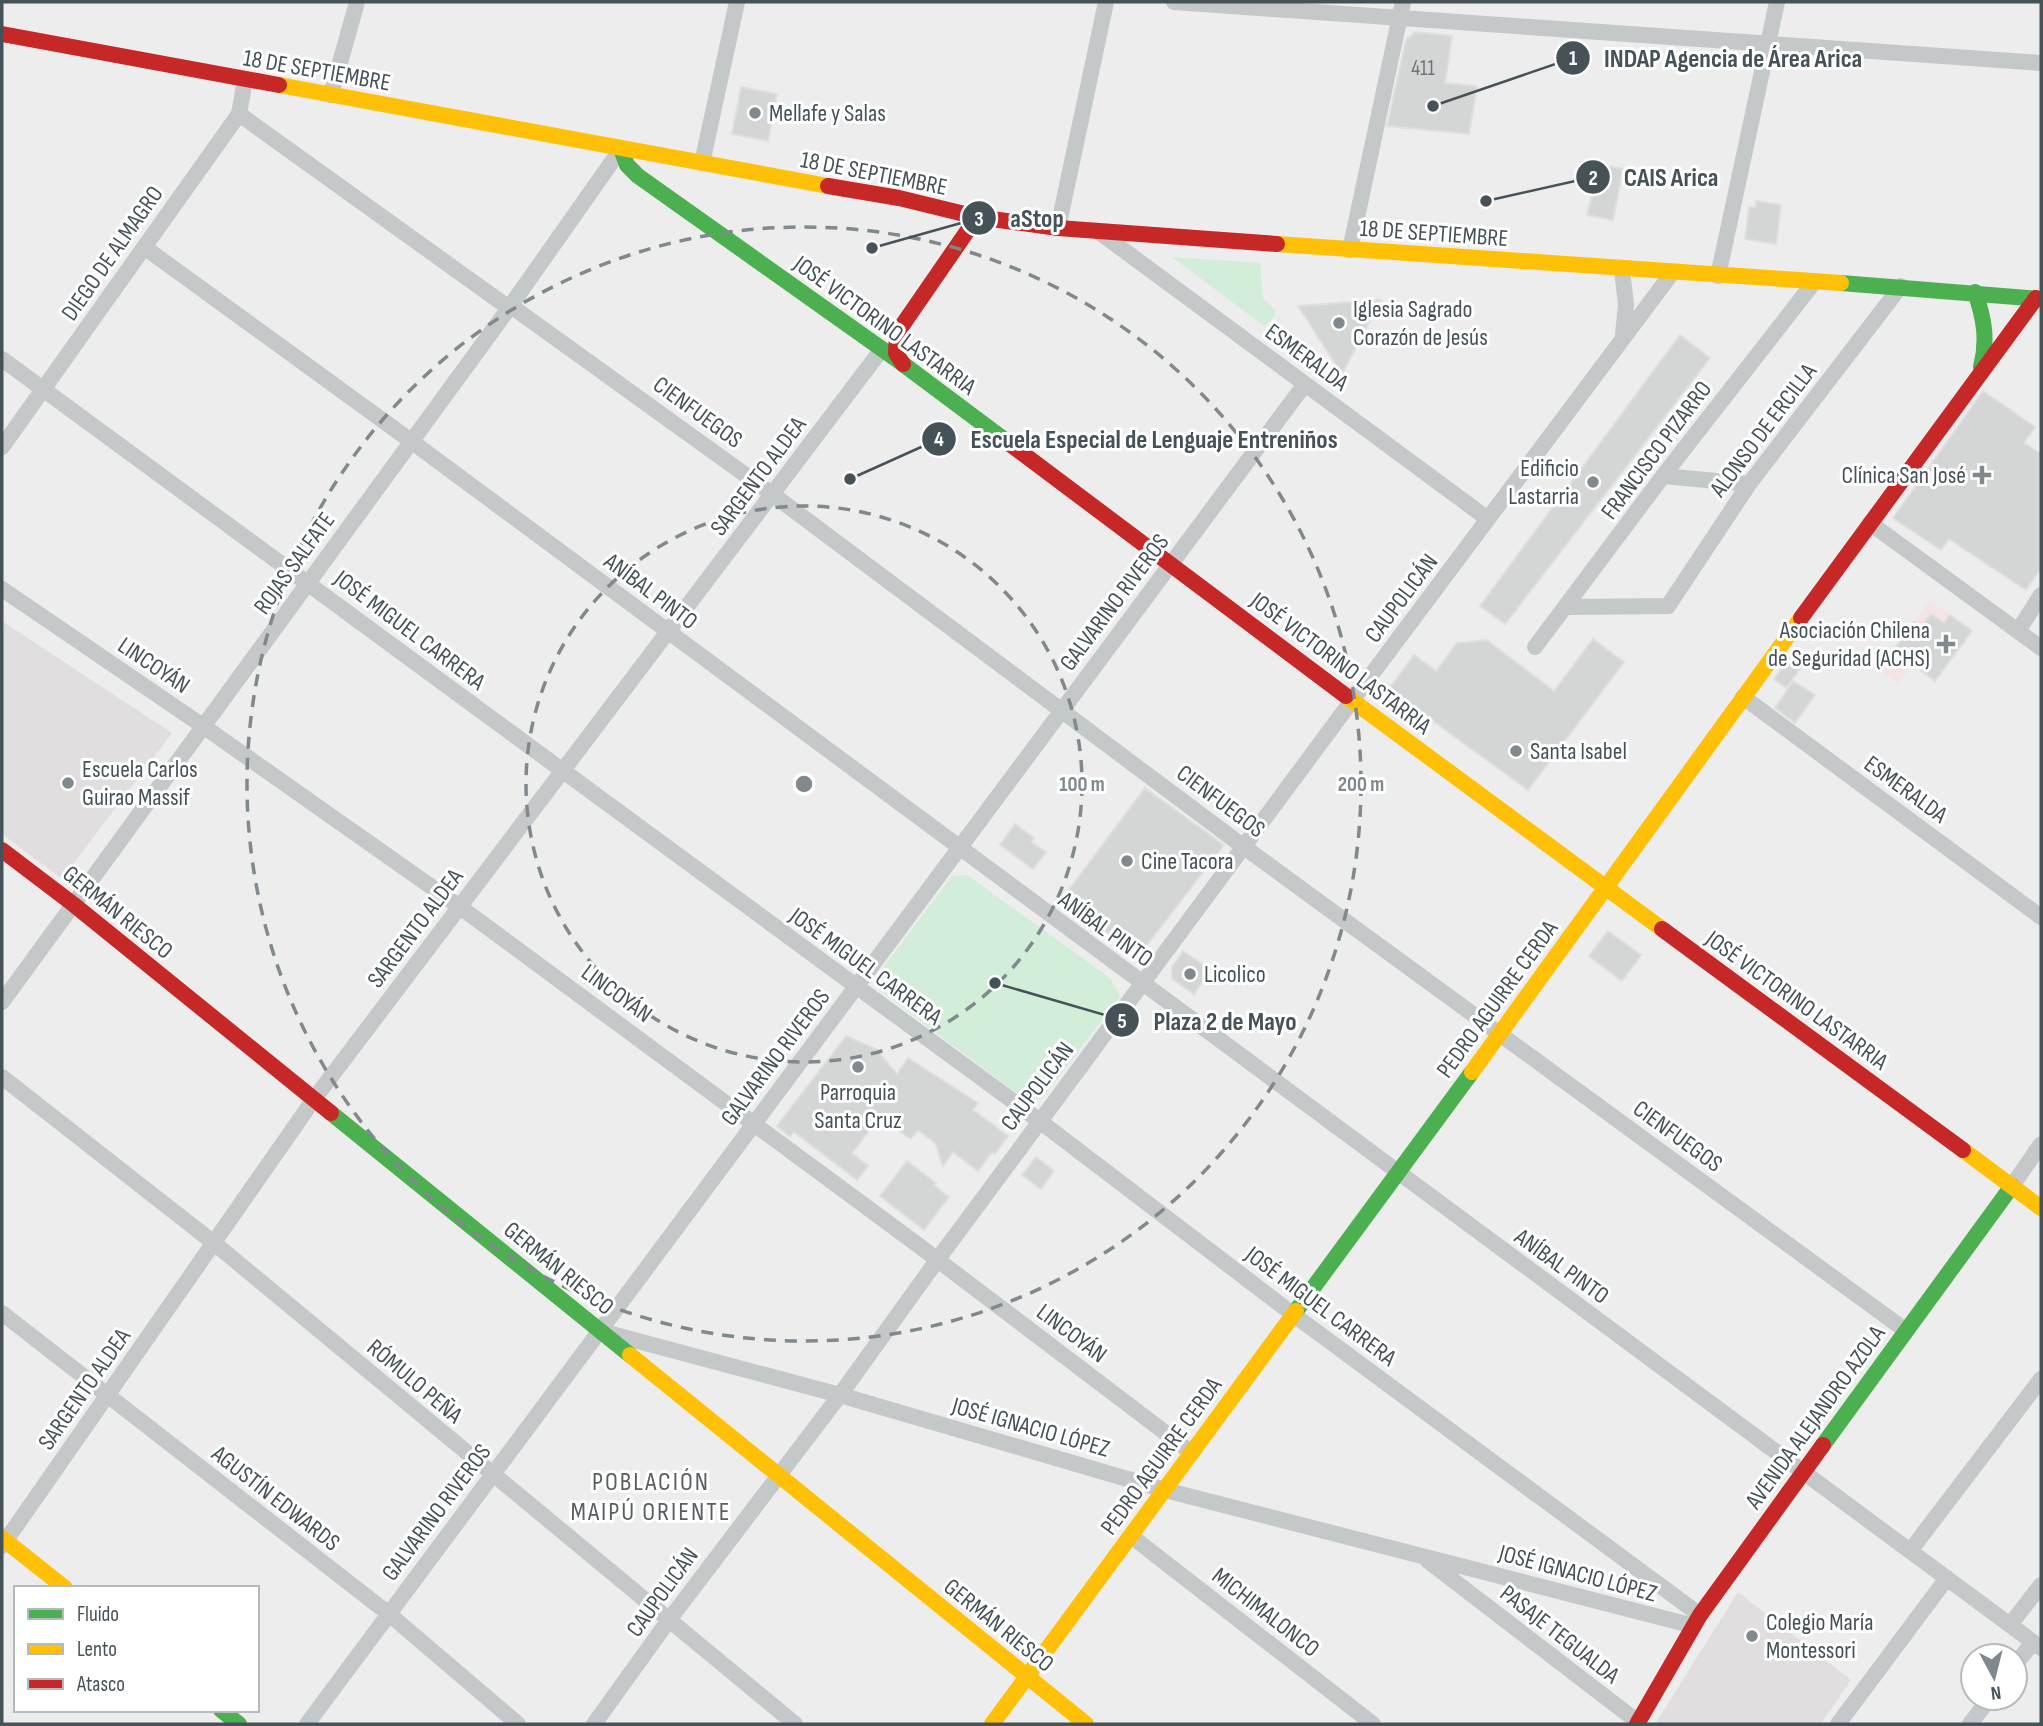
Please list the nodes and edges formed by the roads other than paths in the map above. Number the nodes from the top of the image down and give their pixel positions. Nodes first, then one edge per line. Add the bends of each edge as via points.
1 (357, 2) edge
2 (737, 2) edge
3 (1107, 2) edge
4 (1174, 2) edge
5 (1777, 2) edge
6 (1401, 10) edge
7 (2, 34) edge
8 (1768, 43) junction
9 (2041, 63) edge
10 (245, 80) junction
11 (331, 95) junction
12 (239, 114) junction
13 (621, 149) junction
14 (702, 163) junction
15 (977, 217) junction
16 (1058, 228) junction
17 (1099, 232) junction
18 (144, 247) junction
19 (1350, 250) junction
20 (1622, 270) junction
21 (1672, 273) junction
22 (1718, 276) junction
23 (1815, 281) junction
24 (1901, 286) junction
25 (1975, 292) junction
26 (2039, 299) edge
27 (510, 307) junction
28 (1620, 343) junction
29 (882, 349) junction
30 (2, 359) edge
31 (903, 365) junction
32 (1979, 373) junction
33 (1305, 384) junction
34 (43, 389) junction
35 (411, 441) junction
36 (2, 447) edge
37 (1663, 476) junction
38 (1749, 484) junction
39 (772, 494) junction
40 (1488, 519) junction
41 (1870, 523) junction
42 (1170, 565) junction
43 (308, 583) junction
44 (2, 589) edge
45 (2041, 594) edge
46 (1566, 607) junction
47 (2018, 631) junction
48 (668, 632) junction
49 (1535, 647) dead end
50 (2041, 648) edge
51 (1743, 697) junction
52 (1352, 700) junction
53 (1062, 710) junction
54 (203, 726) junction
55 (562, 772) junction
56 (1244, 846) junction
57 (959, 849) junction
58 (2, 850) edge
59 (1606, 887) junction
60 (73, 904) junction
61 (460, 907) junction
62 (2041, 917) edge
63 (1142, 984) junction
64 (856, 987) junction
65 (2, 1002) edge
66 (1500, 1034) junction
67 (2, 1077) edge
68 (314, 1099) junction
69 (1040, 1121) junction
70 (755, 1123) junction
71 (2041, 1144) edge
72 (1398, 1173) junction
73 (2012, 1186) junction
74 (2041, 1208) edge
75 (214, 1243) junction
76 (937, 1259) junction
77 (2, 1313) edge
78 (1294, 1315) junction
79 (1905, 1330) junction
80 (600, 1331) junction
81 (2041, 1379) edge
82 (107, 1395) junction
83 (840, 1395) junction
84 (1192, 1453) junction
85 (1804, 1473) junction
86 (493, 1475) junction
87 (777, 1476) junction
88 (1165, 1490) junction
89 (1131, 1536) junction
90 (3, 1542) edge
91 (1910, 1552) junction
92 (1420, 1555) junction
93 (1947, 1578) junction
94 (2041, 1585) edge
95 (62, 1586) edge
96 (389, 1614) junction
97 (669, 1620) junction
98 (1697, 1621) junction
99 (2010, 1625) junction
100 (2037, 1645) edge
101 (1027, 1677) junction
102 (224, 1712) edge
103 (1637, 1723) edge
104 (239, 1724) edge
105 (307, 1724) edge
106 (518, 1724) edge
107 (594, 1724) edge
108 (796, 1724) edge
109 (992, 1724) edge
110 (1086, 1724) edge
111 (1373, 1724) edge
112 (1838, 1724) edge

1 - 11 street
2 - 14 street
3 - 16 street
4 - 6 street
5 - 8 street
6 - 8 street
6 - 19 street
7 - 10 main road, 18 DE SEPTIEMBRE
8 - 9 street
8 - 22 street
10 - 11 main road, 18 DE SEPTIEMBRE
10 - 12 street, DIEGO DE ALMAGRO
11 - 13 main road, 18 DE SEPTIEMBRE
12 - 18 street, DIEGO DE ALMAGRO
12 - 27 street, CIENFUEGOS
13 - 14 main road, 18 DE SEPTIEMBRE
13 - 27 street, ROJAS SALFATE
13 - 29 main road, JOSÉ VICTORINO LASTARRIA via 638,176
14 - 15 main road, 18 DE SEPTIEMBRE via 899,198
15 - 16 main road, 18 DE SEPTIEMBRE
15 - 31 main road via 900,327 895,346
16 - 17 main road, 18 DE SEPTIEMBRE
17 - 19 main road, 18 DE SEPTIEMBRE
17 - 33 street, ESMERALDA
18 - 34 street, DIEGO DE ALMAGRO
18 - 35 street, ANÍBAL PINTO
19 - 20 main road, 18 DE SEPTIEMBRE
20 - 21 main road, 18 DE SEPTIEMBRE
20 - 28 street, CAUPOLICÁN via 1626,315
21 - 22 main road, 18 DE SEPTIEMBRE
21 - 28 street, CAUPOLICÁN
22 - 23 main road, 18 DE SEPTIEMBRE
23 - 24 main road, 18 DE SEPTIEMBRE
23 - 37 street, FRANCISCO PIZARRO
24 - 25 main road, 18 DE SEPTIEMBRE
24 - 38 street, ALONSO DE ERCILLA
25 - 26 main road, 18 DE SEPTIEMBRE
25 - 32 main road via 1986,331
26 - 32 main road, PEDRO AGUIRRE CERDA
27 - 35 street, ROJAS SALFATE
27 - 39 street, CIENFUEGOS
28 - 40 street, CAUPOLICÁN
29 - 31 main road, JOSÉ VICTORINO LASTARRIA
29 - 39 street, SARGENTO ALDEA
30 - 34 street, JOSÉ MIGUEL CARRERA
31 - 42 main road, JOSÉ VICTORINO LASTARRIA
32 - 41 main road, PEDRO AGUIRRE CERDA
33 - 40 street, ESMERALDA
33 - 42 street, GALVARINO RIVEROS
34 - 36 street, DIEGO DE ALMAGRO
34 - 43 street, JOSÉ MIGUEL CARRERA
35 - 43 street, ROJAS SALFATE
35 - 48 street, ANÍBAL PINTO
37 - 38 street
37 - 46 street, FRANCISCO PIZARRO
38 - 46 street, ALONSO DE ERCILLA via 1668,606
39 - 48 street, SARGENTO ALDEA
39 - 53 street, CIENFUEGOS
40 - 52 street, CAUPOLICÁN
41 - 47 street
41 - 51 main road, PEDRO AGUIRRE CERDA
42 - 52 main road, JOSÉ VICTORINO LASTARRIA
42 - 53 street, GALVARINO RIVEROS
43 - 54 street, ROJAS SALFATE
43 - 55 street, JOSÉ MIGUEL CARRERA
44 - 54 street, LINCOYÁN
45 - 47 street
46 - 49 street, FRANCISCO PIZARRO
47 - 50 street
48 - 55 street, SARGENTO ALDEA
48 - 57 street, ANÍBAL PINTO
51 - 59 main road, PEDRO AGUIRRE CERDA
51 - 62 street, ESMERALDA
52 - 56 street, CAUPOLICÁN
52 - 59 main road, JOSÉ VICTORINO LASTARRIA
53 - 56 street, CIENFUEGOS
53 - 57 street, GALVARINO RIVEROS
54 - 60 street, ROJAS SALFATE
54 - 61 street, LINCOYÁN
55 - 61 street, SARGENTO ALDEA
55 - 64 street, JOSÉ MIGUEL CARRERA
56 - 63 street, CAUPOLICÁN
56 - 66 street, CIENFUEGOS
57 - 63 street, ANÍBAL PINTO
57 - 64 street, GALVARINO RIVEROS
58 - 60 main road, GERMÁN RIESCO
59 - 66 main road, PEDRO AGUIRRE CERDA
59 - 73 main road, JOSÉ VICTORINO LASTARRIA
60 - 65 street, ROJAS SALFATE
60 - 68 main road, GERMÁN RIESCO
61 - 68 street, SARGENTO ALDEA
61 - 70 street, LINCOYÁN
63 - 69 street, CAUPOLICÁN
63 - 72 street, ANÍBAL PINTO
64 - 69 street, JOSÉ MIGUEL CARRERA
64 - 70 street, GALVARINO RIVEROS
66 - 72 main road, PEDRO AGUIRRE CERDA
66 - 79 street, CIENFUEGOS
67 - 75 street, RÓMULO PEÑA
68 - 75 street, SARGENTO ALDEA
68 - 80 main road, GERMÁN RIESCO
69 - 76 street, CAUPOLICÁN
69 - 78 street, JOSÉ MIGUEL CARRERA
70 - 76 street, LINCOYÁN
70 - 80 street, GALVARINO RIVEROS
71 - 73 street, AVENIDA ALEJANDRO AZOLA
72 - 78 main road, PEDRO AGUIRRE CERDA
72 - 85 street, ANÍBAL PINTO
73 - 74 main road, JOSÉ VICTORINO LASTARRIA
73 - 79 main road, AVENIDA ALEJANDRO AZOLA
75 - 82 street, SARGENTO ALDEA
75 - 86 street, RÓMULO PEÑA
76 - 83 street, CAUPOLICÁN
76 - 84 street, LINCOYÁN
77 - 82 street, AGUSTÍN EDWARDS
78 - 84 main road, PEDRO AGUIRRE CERDA
78 - 98 street, JOSÉ MIGUEL CARRERA
79 - 85 main road, AVENIDA ALEJANDRO AZOLA
80 - 83 street, JOSÉ IGNACIO LÓPEZ
80 - 86 street, GALVARINO RIVEROS
80 - 87 main road, GERMÁN RIESCO
81 - 91 street
82 - 90 street, SARGENTO ALDEA
82 - 96 street, AGUSTÍN EDWARDS
83 - 87 street, CAUPOLICÁN
83 - 88 street, JOSÉ IGNACIO LÓPEZ
84 - 88 main road, PEDRO AGUIRRE CERDA
85 - 91 street, ANÍBAL PINTO
85 - 98 main road, AVENIDA ALEJANDRO AZOLA
86 - 96 street, GALVARINO RIVEROS
86 - 97 street, RÓMULO PEÑA
87 - 97 street, CAUPOLICÁN
87 - 101 main road, GERMÁN RIESCO
88 - 89 main road, PEDRO AGUIRRE CERDA
88 - 92 street, JOSÉ IGNACIO LÓPEZ
89 - 101 main road, PEDRO AGUIRRE CERDA
89 - 111 street, MICHIMALONCO
90 - 95 main road
91 - 93 street, ANÍBAL PINTO
92 - 98 street, JOSÉ IGNACIO LÓPEZ
92 - 103 street, PASAJE TEGUALDA
93 - 99 street, ANÍBAL PINTO
93 - 112 street
94 - 99 street
96 - 105 street, GALVARINO RIVEROS
96 - 106 street, AGUSTÍN EDWARDS
97 - 107 street, CAUPOLICÁN
97 - 108 street, RÓMULO PEÑA
98 - 103 main road, AVENIDA ALEJANDRO AZOLA
99 - 100 street, ANÍBAL PINTO
101 - 109 main road, PEDRO AGUIRRE CERDA
101 - 110 main road, GERMÁN RIESCO
102 - 104 main road

